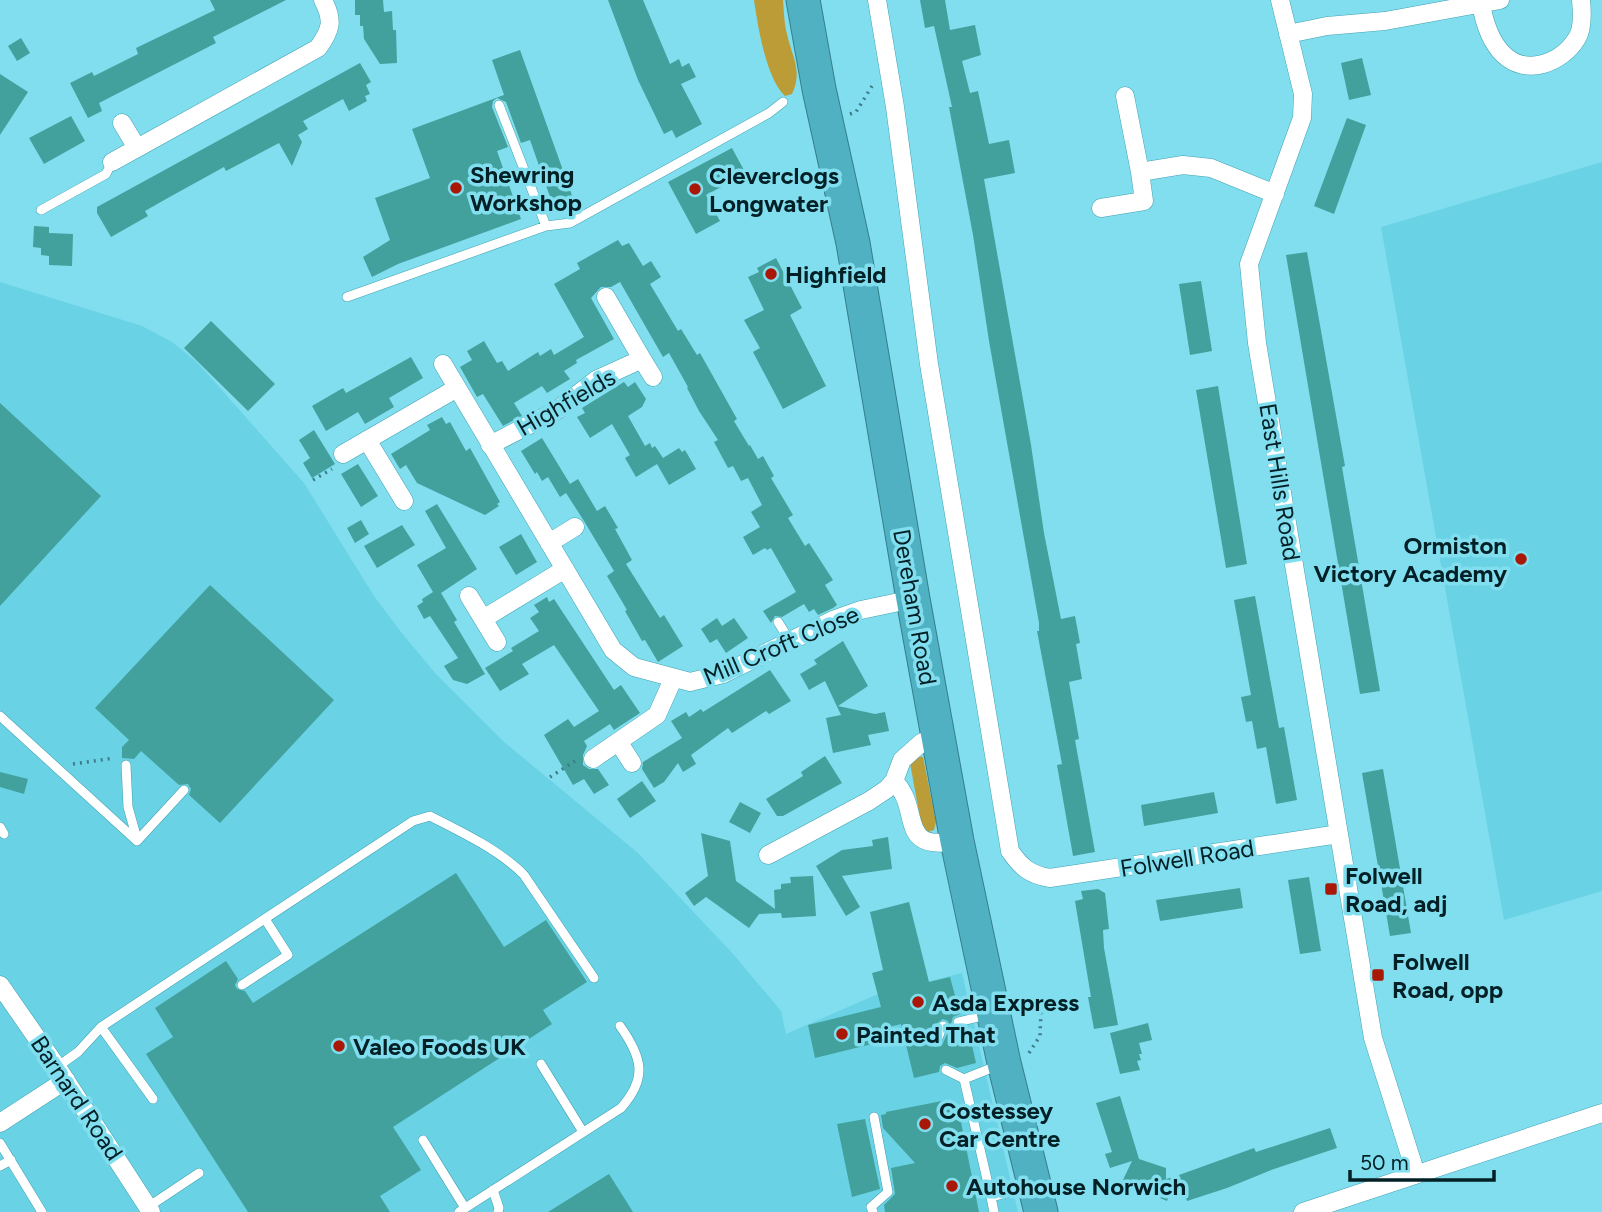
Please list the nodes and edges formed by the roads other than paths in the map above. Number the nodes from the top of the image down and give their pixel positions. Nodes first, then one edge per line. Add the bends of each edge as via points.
1 (323, 0) edge
2 (803, 0) edge
3 (877, 0) edge
4 (1280, 0) edge
5 (1500, 0) edge
6 (1581, 0) edge
7 (1481, 4) junction
8 (1288, 34) junction
9 (1125, 96) dead end
10 (783, 102) dead end
11 (499, 105) dead end
12 (122, 123) dead end
13 (136, 148) junction
14 (112, 162) joint
15 (1140, 172) junction
16 (1275, 194) junction
17 (1101, 208) dead end
18 (41, 210) dead end
19 (546, 226) junction
20 (347, 297) dead end
21 (606, 297) dead end
22 (642, 359) junction
23 (443, 363) dead end
24 (653, 377) dead end
25 (457, 388) junction
26 (368, 439) junction
27 (490, 445) junction
28 (343, 454) dead end
29 (404, 500) dead end
30 (575, 527) dead end
31 (549, 543) junction
32 (565, 569) junction
33 (469, 596) dead end
34 (913, 599) junction
35 (483, 619) junction
36 (778, 622) dead end
37 (790, 641) junction
38 (497, 642) dead end
39 (673, 679) junction
40 (2, 722) edge
41 (938, 735) junction
42 (619, 743) junction
43 (593, 759) road end
44 (632, 763) dead end
45 (126, 765) dead end
46 (894, 781) junction
47 (184, 790) dead end
48 (1339, 834) junction
49 (137, 841) junction
50 (957, 841) junction
51 (768, 855) dead end
52 (265, 919) junction
53 (594, 978) dead end
54 (0, 985) edge
55 (242, 985) dead end
56 (993, 1014) junction
57 (958, 1022) dead end
58 (620, 1026) dead end
59 (943, 1026) dead end
60 (101, 1027) junction
61 (937, 1040) dead end
62 (1016, 1059) junction
63 (541, 1064) dead end
64 (946, 1070) dead end
65 (61, 1074) junction
66 (964, 1079) junction
67 (153, 1099) dead end
68 (1602, 1113) edge
69 (874, 1116) dead end
70 (0, 1123) edge
71 (583, 1132) junction
72 (423, 1140) dead end
73 (0, 1143) edge
74 (11, 1160) junction
75 (0, 1166) edge
76 (199, 1173) dead end
77 (1416, 1174) junction
78 (493, 1190) junction
79 (991, 1197) junction
80 (1038, 1199) edge
81 (150, 1209) edge
82 (462, 1210) edge
83 (42, 1212) edge
84 (498, 1212) edge
85 (873, 1212) edge
86 (994, 1212) edge
87 (1303, 1212) edge

1 - 13 street via 329,11 330,32 318,48
2 - 34 highway, Dereham Road via 853,243
3 - 48 street, Folwell Road via 929,363 1010,851 1021,867 1050,878
4 - 8 street, East Hills Road
5 - 7 street
6 - 7 street via 1579,36 1560,58 1524,66 1503,54 1485,27
7 - 8 street
8 - 16 street, East Hills Road via 1303,94 1302,118
9 - 15 street
10 - 19 lane via 570,223
11 - 19 lane
12 - 13 street
13 - 14 street
14 - 18 lane via 106,174
15 - 16 street via 1183,165 1211,168
15 - 17 street via 1144,201
16 - 48 street, East Hills Road via 1249,264 1250,277 1257,343
19 - 20 lane
21 - 22 street, Highfields
22 - 24 street, Highfields
22 - 27 street, Highfields via 596,380 556,411
23 - 25 street, Mill Croft Close
25 - 26 street
25 - 27 street, Mill Croft Close
26 - 28 street
26 - 29 street
27 - 31 street, Mill Croft Close
30 - 31 street
31 - 32 street, Mill Croft Close
32 - 35 street
32 - 39 street, Mill Croft Close via 613,650 634,667
33 - 35 street
34 - 37 street, Mill Croft Close via 833,620
34 - 41 highway, Dereham Road
35 - 38 street
36 - 37 lane
37 - 39 street, Mill Croft Close via 723,674 690,682
39 - 42 street via 657,715
40 - 49 lane
41 - 46 street via 902,760
41 - 50 highway, Dereham Road
42 - 43 street
42 - 44 street
45 - 49 lane via 128,807
46 - 50 street via 904,792 916,833 923,841
46 - 51 street via 869,801
47 - 49 lane
48 - 77 street, East Hills Road via 1373,1038
50 - 56 highway, Dereham Road
52 - 53 lane via 413,821 430,816 515,866
52 - 55 lane via 288,955
52 - 60 lane
54 - 65 street, Barnard Road
56 - 57 lane
56 - 62 highway, Dereham Road
58 - 71 lane via 632,1042 640,1080 621,1108
59 - 61 lane
60 - 65 lane
60 - 67 lane
62 - 66 lane
62 - 80 highway, Dereham Road
63 - 71 lane
64 - 66 lane
65 - 70 street
65 - 81 street, Barnard Road
66 - 79 lane
68 - 77 street
69 - 85 lane via 888,1192 871,1207
71 - 78 lane
72 - 82 lane
73 - 74 lane
74 - 75 lane
74 - 83 lane
76 - 81 lane
77 - 87 street
78 - 82 lane
78 - 84 lane
79 - 80 lane
79 - 86 lane

